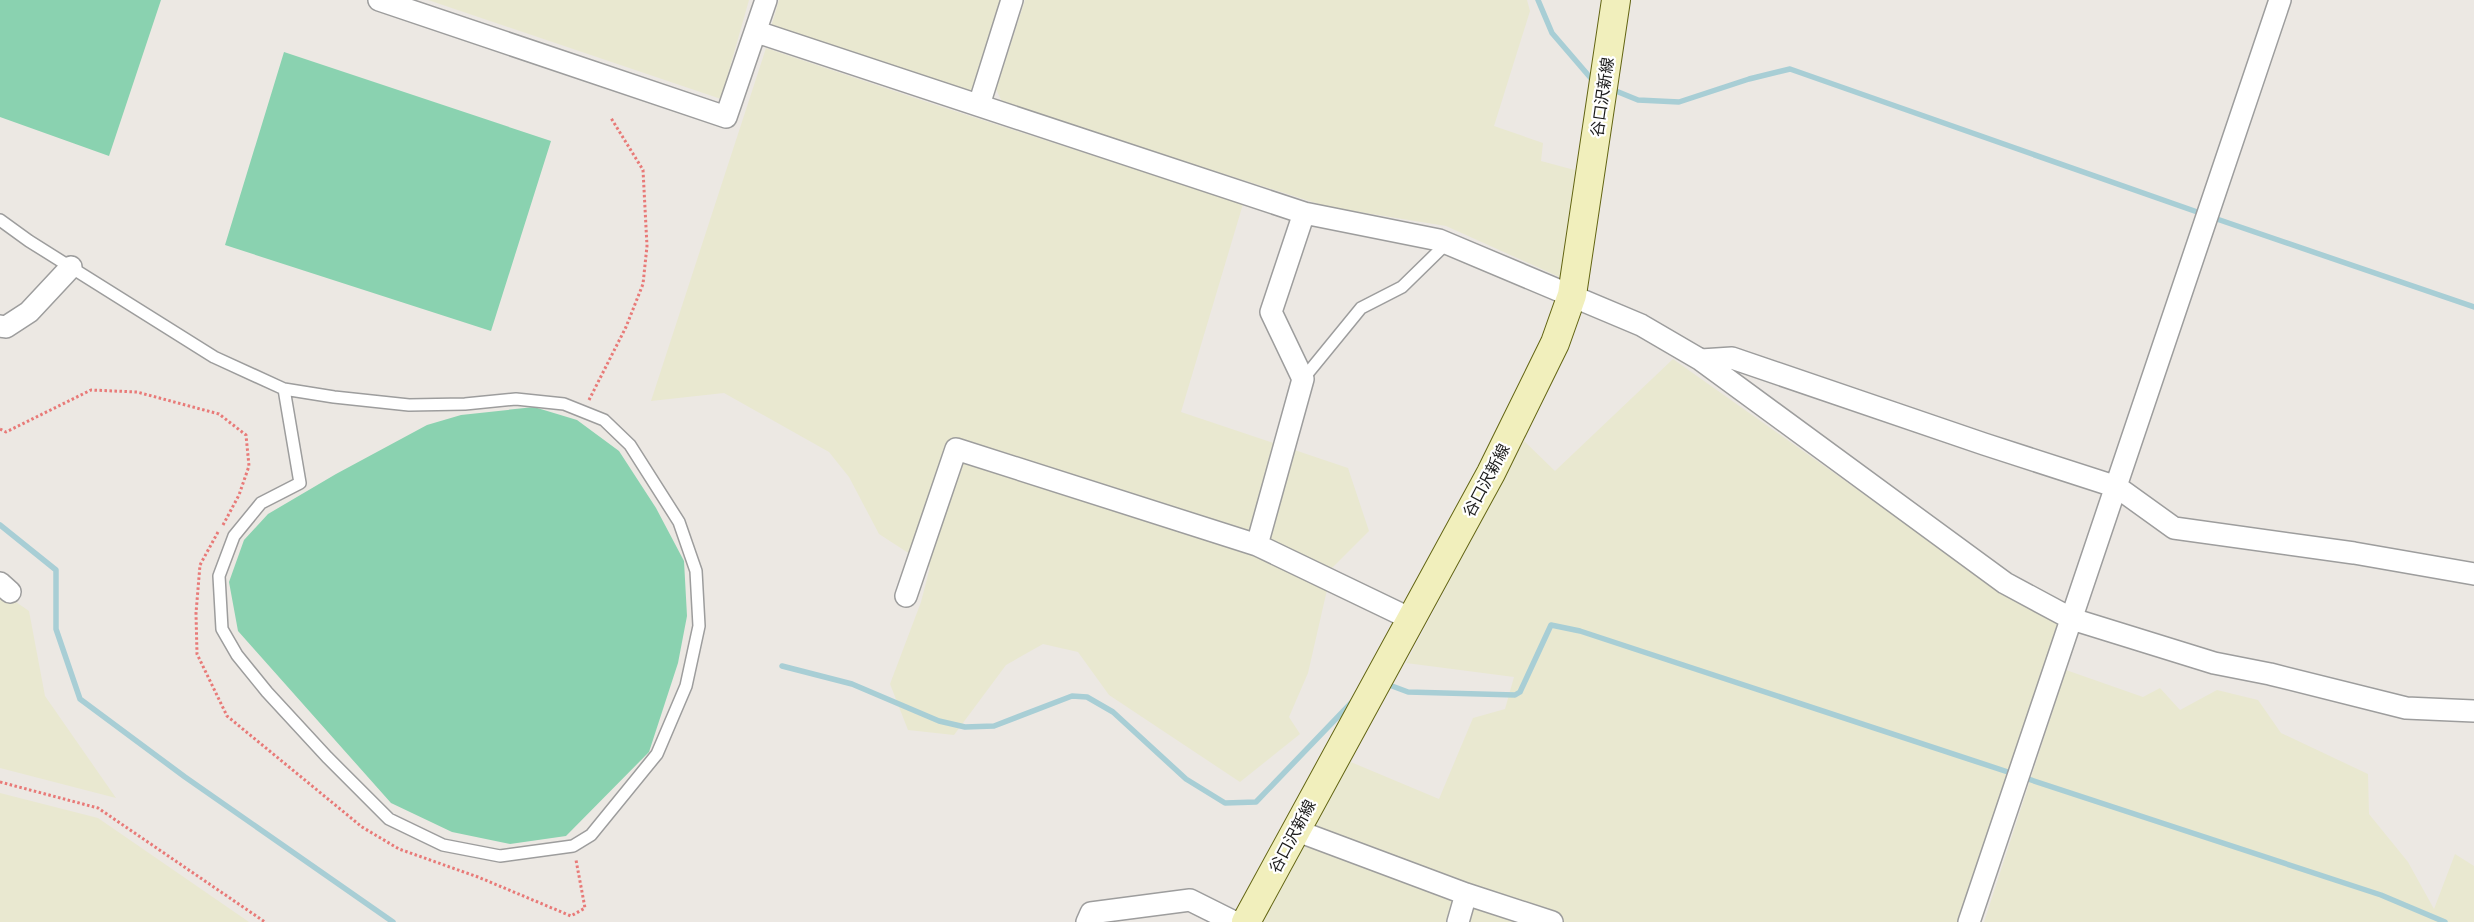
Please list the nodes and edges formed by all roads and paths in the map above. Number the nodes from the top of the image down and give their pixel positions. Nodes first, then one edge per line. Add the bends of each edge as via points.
1 (379, 0) edge
2 (766, 0) edge
3 (1012, 0) edge
4 (1616, 0) edge
5 (2280, 0) edge
6 (757, 32) junction
7 (978, 105) junction
8 (612, 118) dead end
9 (1304, 213) junction
10 (0, 220) edge
11 (1447, 243) junction
12 (71, 267) junction
13 (1572, 295) junction
14 (0, 326) edge
15 (1701, 360) junction
16 (1303, 379) junction
17 (284, 389) junction
18 (583, 411) junction
19 (0, 429) edge
20 (2117, 487) junction
21 (1257, 545) junction
22 (2474, 574) edge
23 (906, 596) dead end
24 (1410, 619) junction
25 (2072, 619) junction
26 (2474, 710) edge
27 (0, 782) edge
28 (1295, 830) junction
29 (573, 846) junction
30 (1466, 894) junction
31 (265, 922) edge
32 (1087, 922) edge
33 (1234, 922) edge
34 (1246, 922) edge
35 (1458, 922) edge
36 (1552, 922) edge
37 (1969, 922) edge

1 - 6 street via 726,118
2 - 6 street
3 - 7 street
4 - 13 main road, 谷口沢新線
5 - 20 street
6 - 7 street
7 - 9 street
8 - 18 path via 642,170 647,246 643,284 626,327
9 - 11 street
9 - 16 street via 1271,312
10 - 12 lane
11 - 13 street
11 - 16 lane via 1402,287 1361,308
12 - 14 street via 29,312 6,327
12 - 17 lane via 214,357
13 - 15 street via 1641,325
13 - 24 main road, 谷口沢新線 via 1555,343 1491,474
15 - 20 street via 1732,358
15 - 25 street via 2005,583
16 - 21 street
17 - 18 lane via 409,405 516,399 564,404
17 - 29 lane via 300,483 261,503 234,536 219,576 222,629 237,655 326,757 389,819 443,845 500,856
18 - 29 lane via 604,420 630,445 679,522 696,571 699,626 686,686 657,754 591,835
19 - 29 path via 6,432 90,390 137,392 219,414 246,435 249,466 239,495 200,565 197,654 227,716 362,826 399,849 572,916 586,908
20 - 22 street via 2174,528 2354,553
20 - 25 street
21 - 23 street via 956,449
21 - 24 street
24 - 28 main road, 谷口沢新線
25 - 26 street via 2214,663 2406,708
25 - 37 street
27 - 31 path via 98,808
28 - 30 street
28 - 34 main road, 谷口沢新線
30 - 35 street
30 - 36 street
32 - 33 street via 1091,913 1190,900

